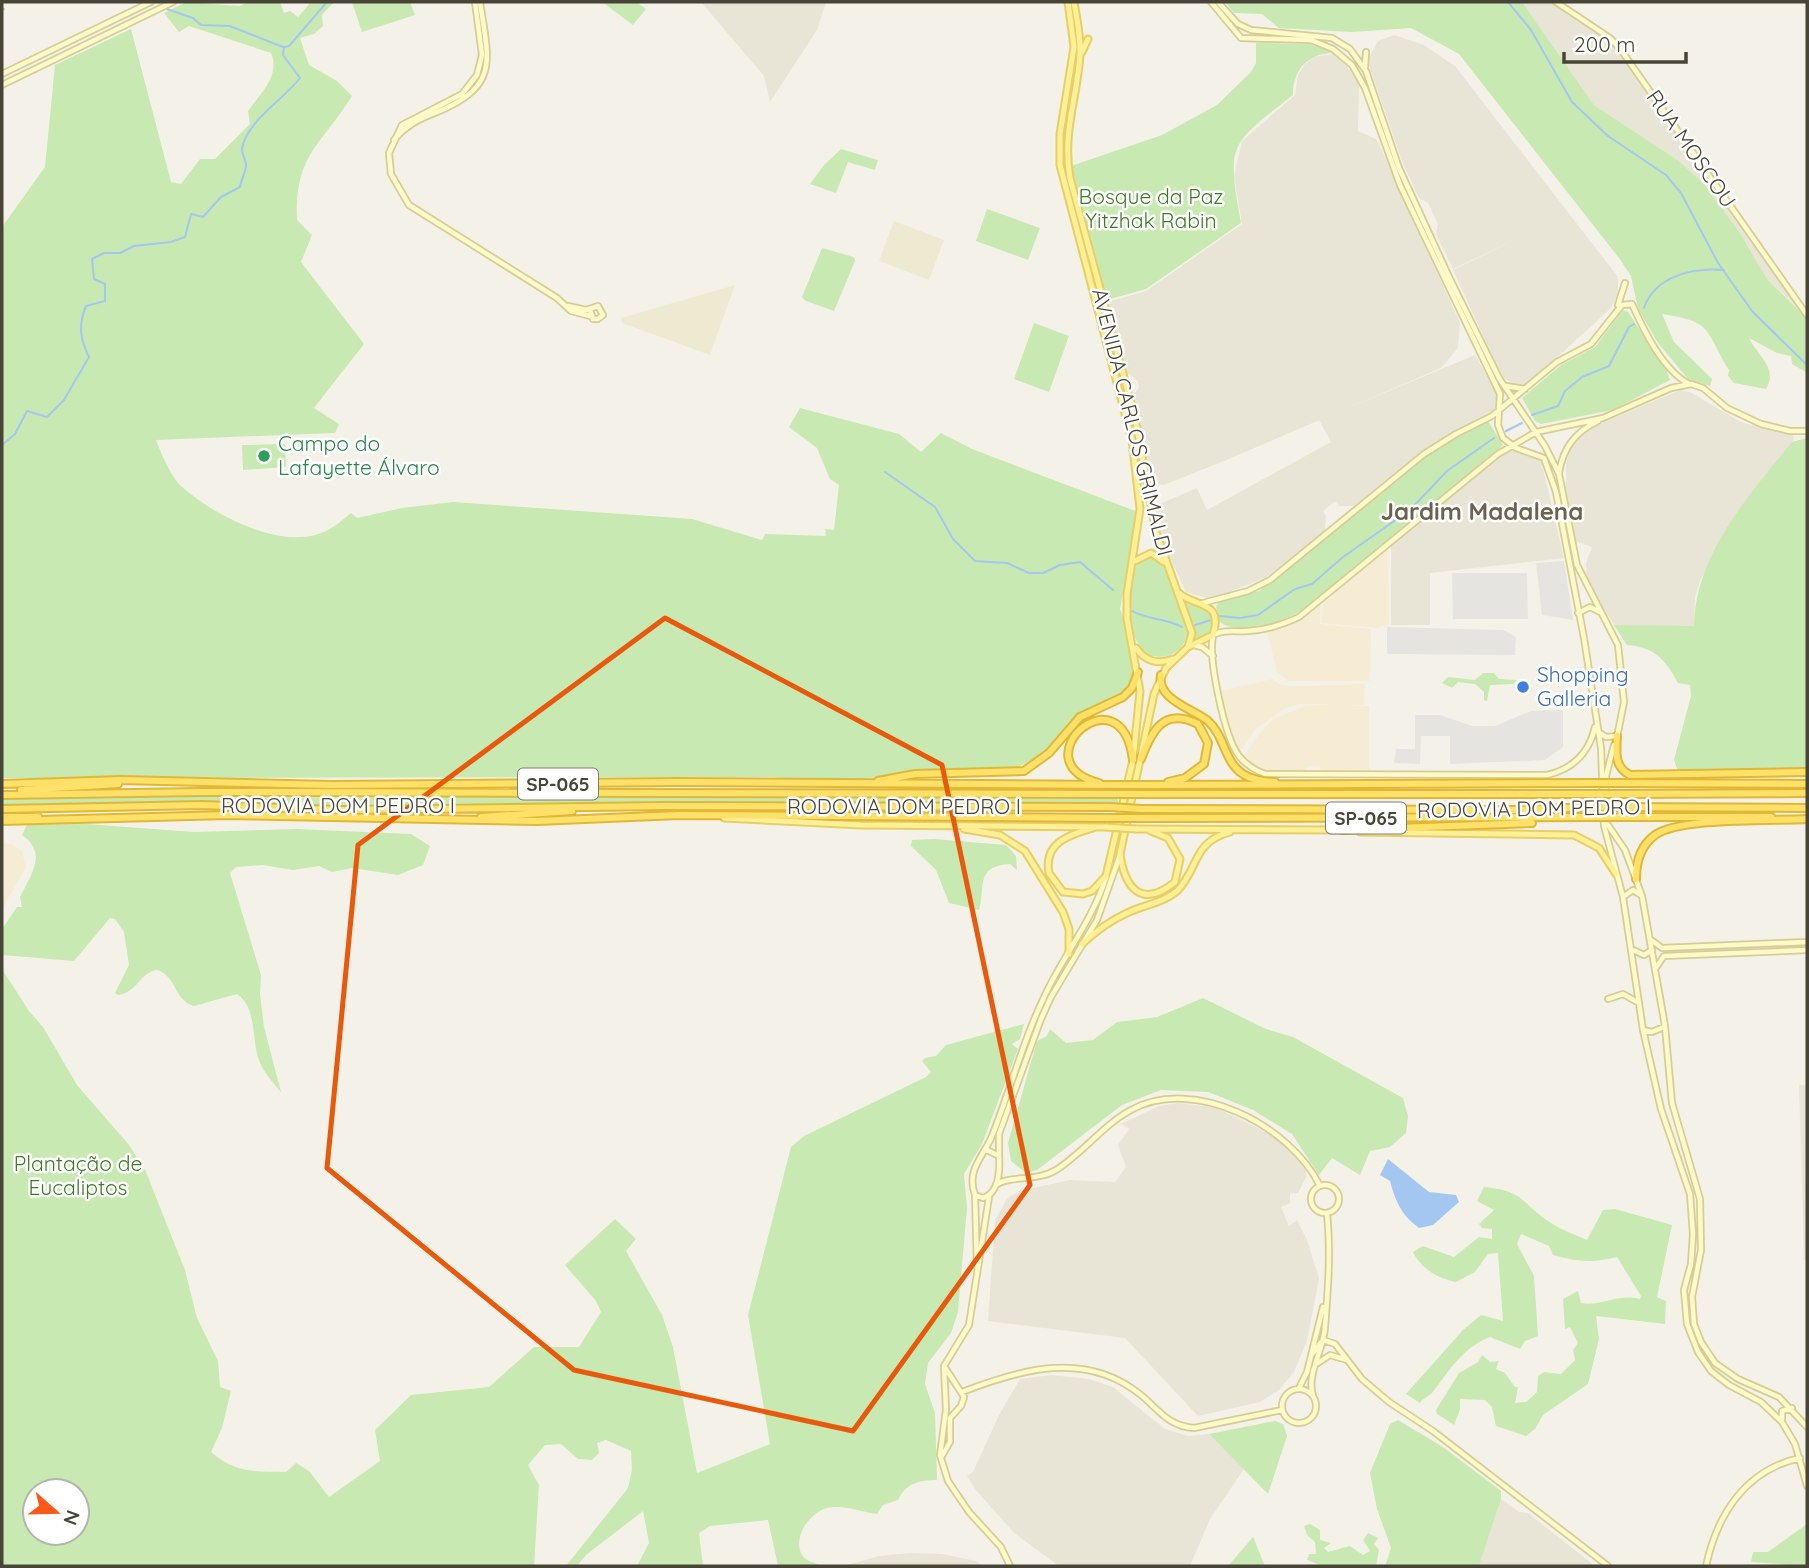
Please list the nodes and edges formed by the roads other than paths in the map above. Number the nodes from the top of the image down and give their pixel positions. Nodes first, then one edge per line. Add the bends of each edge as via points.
1 (151, 2) edge
2 (173, 2) edge
3 (478, 2) edge
4 (1068, 2) edge
5 (1074, 2) edge
6 (1211, 2) edge
7 (1219, 2) edge
8 (1556, 2) edge
9 (108, 23) junction
10 (1251, 30) junction
11 (112, 32) junction
12 (1241, 37) junction
13 (1087, 39) dead end
14 (1366, 52) dead end
15 (1080, 58) junction
16 (1359, 58) junction
17 (1346, 59) junction
18 (1366, 71) junction
19 (2, 74) edge
20 (2, 85) edge
21 (1626, 283) dead end
22 (567, 306) junction
23 (1617, 308) junction
24 (590, 310) junction
25 (1807, 315) edge
26 (590, 316) junction
27 (1108, 351) junction
28 (1121, 369) junction
29 (1674, 372) junction
30 (1503, 384) junction
31 (1691, 384) junction
32 (1119, 388) junction
33 (1671, 388) junction
34 (1525, 389) junction
35 (1128, 391) junction
36 (1513, 400) junction
37 (1499, 411) junction
38 (1603, 418) junction
39 (1807, 431) edge
40 (1536, 432) junction
41 (1510, 445) junction
42 (1559, 474) junction
43 (1133, 563) junction
44 (1166, 564) junction
45 (1178, 593) junction
46 (1203, 603) junction
47 (1601, 612) junction
48 (1578, 613) junction
49 (1213, 635) junction
50 (1132, 639) junction
51 (1190, 646) junction
52 (1213, 657) junction
53 (1174, 659) junction
54 (1138, 672) junction
55 (1161, 675) junction
56 (1596, 718) junction
57 (1598, 732) junction
58 (1617, 736) junction
59 (1137, 759) junction
60 (1807, 772) edge
61 (162, 782) junction
62 (824, 783) junction
63 (2, 784) edge
64 (1287, 784) junction
65 (1111, 785) junction
66 (1157, 785) junction
67 (1807, 785) edge
68 (2, 793) edge
69 (1807, 793) edge
70 (612, 806) junction
71 (1807, 808) edge
72 (2, 809) edge
73 (679, 815) junction
74 (1807, 818) edge
75 (2, 819) edge
76 (1561, 819) junction
77 (455, 820) junction
78 (947, 826) junction
79 (1096, 827) junction
80 (1149, 830) junction
81 (1238, 830) junction
82 (1342, 830) junction
83 (1120, 854) junction
84 (1616, 874) junction
85 (1106, 876) junction
86 (1636, 879) junction
87 (1642, 896) junction
88 (1623, 897) junction
89 (1650, 939) junction
90 (1807, 942) edge
91 (1082, 944) junction
92 (1662, 948) junction
93 (1633, 949) junction
94 (1652, 950) junction
95 (1807, 950) edge
96 (1069, 954) junction
97 (1664, 956) junction
98 (1655, 970) junction
99 (1608, 999) dead end
100 (1639, 1003) junction
101 (1665, 1026) junction
102 (1643, 1030) junction
103 (1667, 1081) junction
104 (1655, 1082) junction
105 (985, 1149) junction
106 (999, 1156) junction
107 (1000, 1170) junction
108 (1012, 1179) junction
109 (995, 1186) junction
110 (1320, 1186) junction
111 (975, 1195) junction
112 (989, 1196) junction
113 (1326, 1214) junction
114 (977, 1280) junction
115 (1327, 1292) junction
116 (1325, 1327) junction
117 (1322, 1339) junction
118 (1335, 1344) junction
119 (1312, 1354) junction
120 (1348, 1361) junction
121 (944, 1366) junction
122 (1314, 1370) junction
123 (1740, 1380) junction
124 (1729, 1385) junction
125 (958, 1386) junction
126 (1298, 1389) junction
127 (945, 1390) junction
128 (962, 1392) junction
129 (1313, 1396) junction
130 (1793, 1409) junction
131 (946, 1410) junction
132 (1283, 1410) junction
133 (955, 1412) junction
134 (1782, 1422) junction
135 (1807, 1427) edge
136 (943, 1433) junction
137 (950, 1442) junction
138 (1800, 1458) junction
139 (941, 1460) junction
140 (1807, 1486) edge
141 (1010, 1566) edge
142 (1608, 1566) edge
143 (1706, 1566) edge

1 - 9 street
2 - 11 street
3 - 22 street via 482,60 475,80 454,99 406,121 391,145 391,174 409,205
4 - 27 main road, AVENIDA CARLOS GRIMALDI via 1074,47 1060,134 1060,165
5 - 15 main road, AVENIDA CARLOS GRIMALDI
6 - 12 street
7 - 10 street via 1238,24
8 - 25 street, RUA MOSCOU via 1611,38
9 - 11 street
9 - 19 street
10 - 12 street
10 - 16 street via 1324,36
11 - 20 street
12 - 17 street via 1311,40
13 - 15 main road
14 - 18 street
15 - 28 main road, AVENIDA CARLOS GRIMALDI via 1067,127 1067,163
16 - 17 street
16 - 18 street
17 - 37 street via 1365,88 1400,185 1496,385 1502,401
18 - 30 street via 1399,168
21 - 23 street
22 - 24 street
22 - 26 street
23 - 29 street via 1632,304
23 - 34 street via 1591,344 1557,362
24 - 26 street
24 - 26 street via 598,306 603,313 598,320
27 - 28 main road
27 - 32 main road, AVENIDA CARLOS GRIMALDI
28 - 35 main road, AVENIDA CARLOS GRIMALDI
29 - 31 street
29 - 33 street
30 - 34 street
30 - 36 street
31 - 33 street
31 - 39 street via 1761,424
32 - 35 main road
32 - 43 main road, AVENIDA CARLOS GRIMALDI via 1139,486
33 - 38 street
34 - 36 street
35 - 44 main road, AVENIDA CARLOS GRIMALDI
36 - 37 street
36 - 40 street
37 - 41 street via 1500,432
37 - 46 street via 1424,454 1270,580
38 - 40 street
38 - 42 street via 1574,437 1562,457
40 - 41 street
40 - 42 street
41 - 48 street via 1538,454 1548,463
41 - 49 street via 1299,617 1281,626
42 - 47 street via 1577,565
43 - 44 main road via 1140,555 1151,553
43 - 50 main road, AVENIDA CARLOS GRIMALDI via 1127,594
44 - 45 main road, AVENIDA CARLOS GRIMALDI
45 - 46 main road
45 - 51 main road, AVENIDA CARLOS GRIMALDI via 1190,622
46 - 49 main road via 1214,618
47 - 48 street via 1590,607
47 - 58 street via 1612,631 1621,666 1623,702
48 - 56 street
49 - 51 main road, AVENIDA CARLOS GRIMALDI
49 - 52 street
50 - 53 main road via 1150,660
50 - 54 main road, AVENIDA CARLOS GRIMALDI
51 - 52 street via 1205,648
51 - 53 main road, AVENIDA CARLOS GRIMALDI
52 - 56 street via 1215,684 1235,750 1256,771 1279,776 1547,775 1565,769 1585,752
53 - 55 main road, AVENIDA CARLOS GRIMALDI
54 - 59 main road, AVENIDA CARLOS GRIMALDI
54 - 62 highway via 1124,697 1080,717 1049,753 1024,771 915,774
55 - 59 main road, AVENIDA CARLOS GRIMALDI
55 - 64 highway via 1165,693 1212,726 1242,774
56 - 57 street
57 - 58 street
57 - 84 street via 1604,827
58 - 60 highway via 1616,759 1630,775
58 - 86 street via 1606,776 1606,822 1625,850
59 - 65 highway via 1127,735 1109,722 1086,723 1075,731 1069,747 1076,771 1094,782
59 - 66 highway via 1165,721 1188,719 1204,733 1208,743 1205,764 1185,778
59 - 83 main road, AVENIDA CARLOS GRIMALDI
59 - 85 main road, AVENIDA CARLOS GRIMALDI
61 - 62 highway, SP-065
61 - 63 highway, SP-065
61 - 68 highway
62 - 65 highway, SP-065
64 - 66 highway, SP-065
64 - 67 highway, RODOVIA DOM PEDRO I / SP-065, bridge
65 - 66 highway, SP-065, bridge
68 - 69 highway, RODOVIA DOM PEDRO I / SP-065, bridge
70 - 71 highway, RODOVIA DOM PEDRO I / SP-065, bridge
70 - 72 highway, RODOVIA DOM PEDRO I / SP-065
70 - 77 highway
73 - 76 highway, SP-065, bridge
73 - 77 highway, SP-065
73 - 78 main road
74 - 76 highway, SP-065, bridge
74 - 86 highway via 1692,824 1666,830 1645,845
75 - 77 highway, SP-065 via 228,814
76 - 82 highway
78 - 79 main road
78 - 96 main road via 1000,835 1025,852 1063,912 1069,929
79 - 80 main road, bridge
79 - 85 main road via 1060,840 1050,852 1049,873 1058,888 1071,895 1092,891
80 - 81 main road
80 - 83 main road via 1177,847 1181,859 1175,882 1154,895 1130,887 1123,876
81 - 82 main road
81 - 91 main road via 1211,839 1200,850 1186,880 1169,897 1108,921
82 - 84 main road via 1574,835 1599,848
83 - 91 street via 1106,900
84 - 88 street
85 - 96 street
86 - 87 street
87 - 88 street via 1633,890
87 - 89 street
88 - 93 street
89 - 92 street
89 - 94 street
90 - 92 street
91 - 106 street via 1041,1019 999,1134
92 - 97 street
93 - 94 street via 1644,955
93 - 100 street
94 - 98 street
95 - 97 street
96 - 105 street via 1047,991
97 - 98 street
98 - 101 street
99 - 100 street via 1623,994
100 - 102 street
101 - 102 street via 1652,1032
101 - 103 street
102 - 104 street
103 - 104 street
103 - 123 street via 1700,1199 1694,1324 1711,1358
104 - 124 street via 1692,1204 1692,1254 1684,1290 1687,1324 1702,1359
105 - 106 street
105 - 111 street via 973,1171
106 - 107 street
107 - 108 street
107 - 109 street
108 - 109 street
108 - 110 street via 1048,1174 1133,1108 1172,1097 1214,1103 1264,1127 1302,1156
109 - 112 street
110 - 113 street via 1312,1193 1311,1202 1314,1209
110 - 113 street via 1334,1188 1339,1196 1337,1206
111 - 112 street
111 - 114 street
112 - 114 street
113 - 115 street via 1330,1246
114 - 121 street via 969,1325
115 - 116 street
115 - 119 street
116 - 117 street
116 - 118 street
117 - 118 street
117 - 119 street
117 - 122 street
118 - 120 street
119 - 126 street
120 - 122 street via 1328,1356 1319,1360
120 - 142 street via 1388,1402 1433,1431
121 - 125 street
121 - 127 street
122 - 129 street
123 - 124 street via 1738,1386
123 - 130 street
124 - 134 street via 1760,1402
125 - 127 street
125 - 128 street
126 - 129 street
126 - 132 street via 1286,1394
127 - 131 street
128 - 132 street via 1022,1370 1067,1367 1114,1378 1138,1393 1164,1419 1184,1427
128 - 133 street via 963,1403
129 - 132 street via 1316,1409 1306,1421 1293,1422
130 - 134 street via 1782,1411
130 - 135 street
131 - 133 street
131 - 136 street
133 - 137 street via 949,1422
134 - 138 street
136 - 137 street
136 - 139 street
137 - 139 street
138 - 140 street
138 - 143 street via 1768,1469 1737,1495 1719,1523
139 - 141 street via 957,1496

